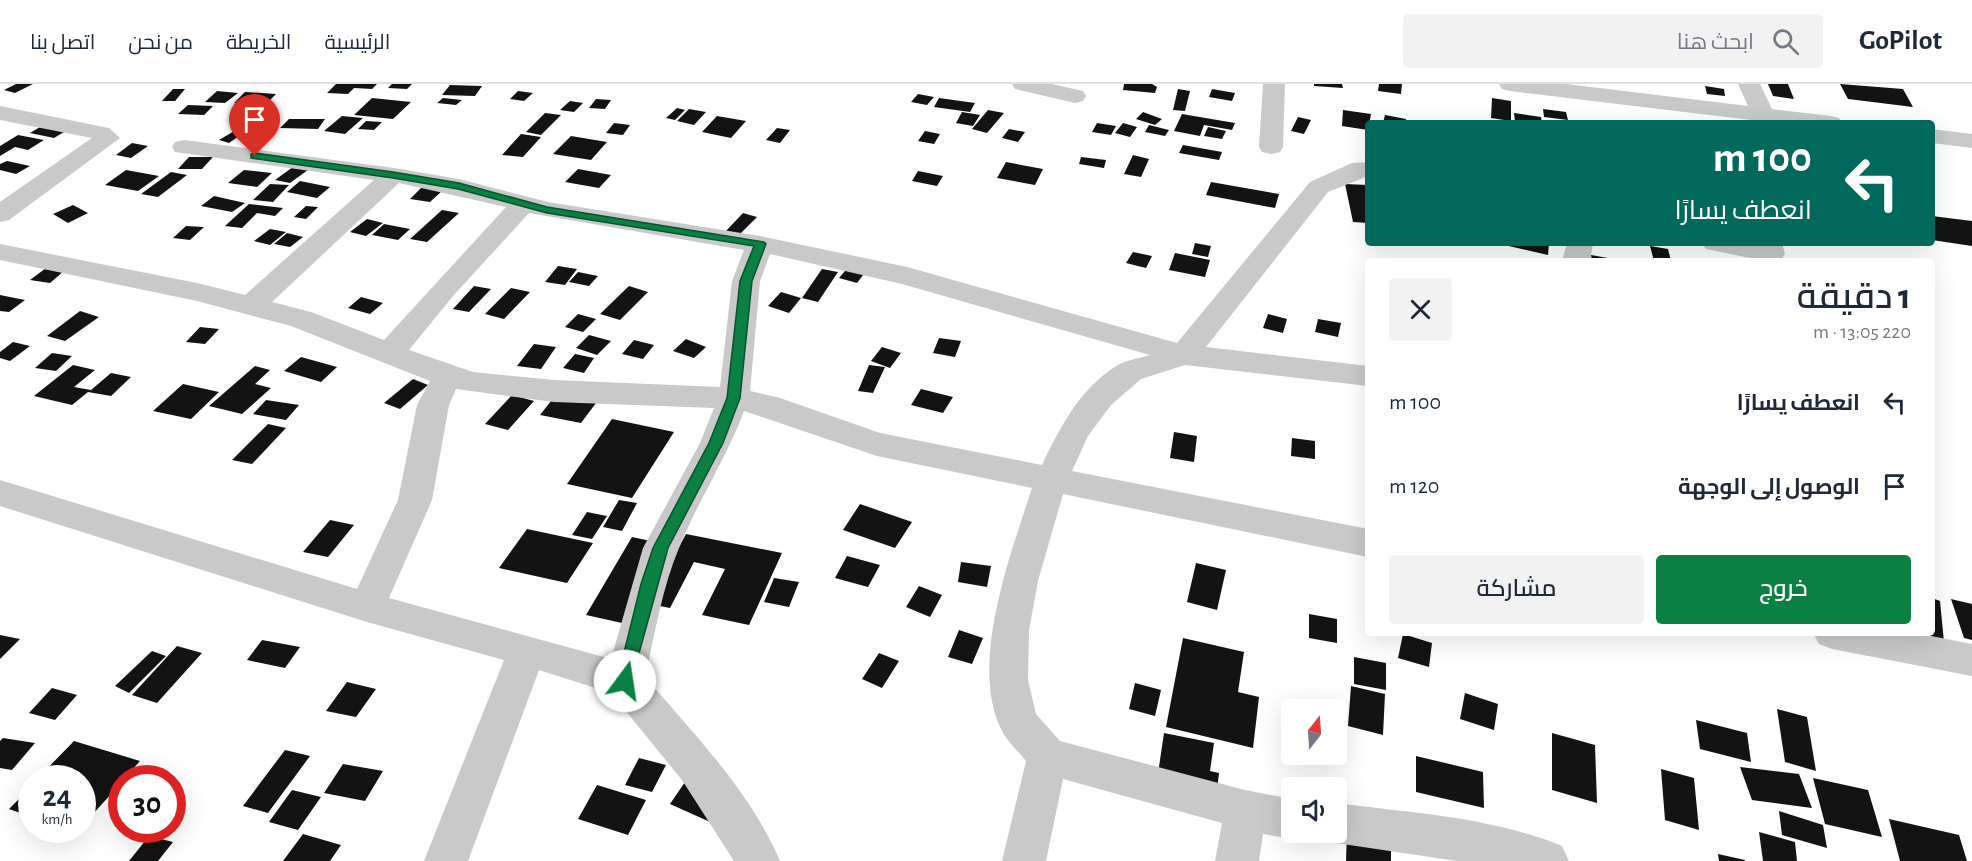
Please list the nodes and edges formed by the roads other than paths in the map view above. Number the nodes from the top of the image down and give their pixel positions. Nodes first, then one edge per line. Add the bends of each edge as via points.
1 (1023, 84) edge
2 (1274, 84) edge
3 (1510, 84) edge
4 (1749, 84) edge
5 (1075, 96) dead end
6 (0, 113) edge
7 (1763, 119) edge
8 (1780, 120) edge
9 (1935, 136) edge
10 (1972, 141) edge
11 (184, 147) dead end
12 (1271, 147) dead end
13 (1365, 169) edge
14 (393, 175) junction
15 (523, 204) junction
16 (0, 214) edge
17 (760, 244) junction
18 (1731, 246) edge
19 (1770, 246) edge
20 (0, 252) edge
21 (251, 306) junction
22 (390, 353) junction
23 (1184, 356) junction
24 (447, 376) junction
25 (1365, 376) edge
26 (734, 398) junction
27 (1051, 480) junction
28 (0, 493) edge
29 (1365, 542) edge
30 (367, 607) junction
31 (1848, 636) edge
32 (527, 650) junction
33 (1972, 660) edge
34 (625, 681) junction
35 (1048, 756) junction
36 (1245, 810) junction
37 (1281, 817) edge
38 (1347, 825) edge
39 (446, 861) edge
40 (758, 861) edge
41 (1024, 861) edge
42 (1237, 861) edge
43 (1547, 861) edge

1 - 5 street
2 - 12 street
3 - 7 street
4 - 7 street
6 - 16 street via 101,133 108,138
7 - 8 street
9 - 10 street
11 - 14 street
13 - 23 street via 1319,187
14 - 15 street via 459,186
14 - 21 street
15 - 17 street
15 - 22 street
17 - 23 street via 907,276
17 - 26 street via 746,281
18 - 19 street via 1772,254
20 - 21 street
21 - 22 street via 339,332
22 - 24 street
23 - 25 street
23 - 27 street via 1130,372 1100,398 1074,431
24 - 26 street via 554,392
24 - 30 street via 433,405 415,500
26 - 27 street via 769,406 877,444
26 - 34 street via 716,443 661,548
27 - 29 street
27 - 35 street via 1020,581 1010,630 1010,680 1018,722
28 - 30 street
30 - 32 street
31 - 33 street
32 - 34 street
32 - 39 street
34 - 40 street via 697,767
35 - 36 street
35 - 41 street
36 - 37 street
36 - 42 street
38 - 43 street via 1463,841

